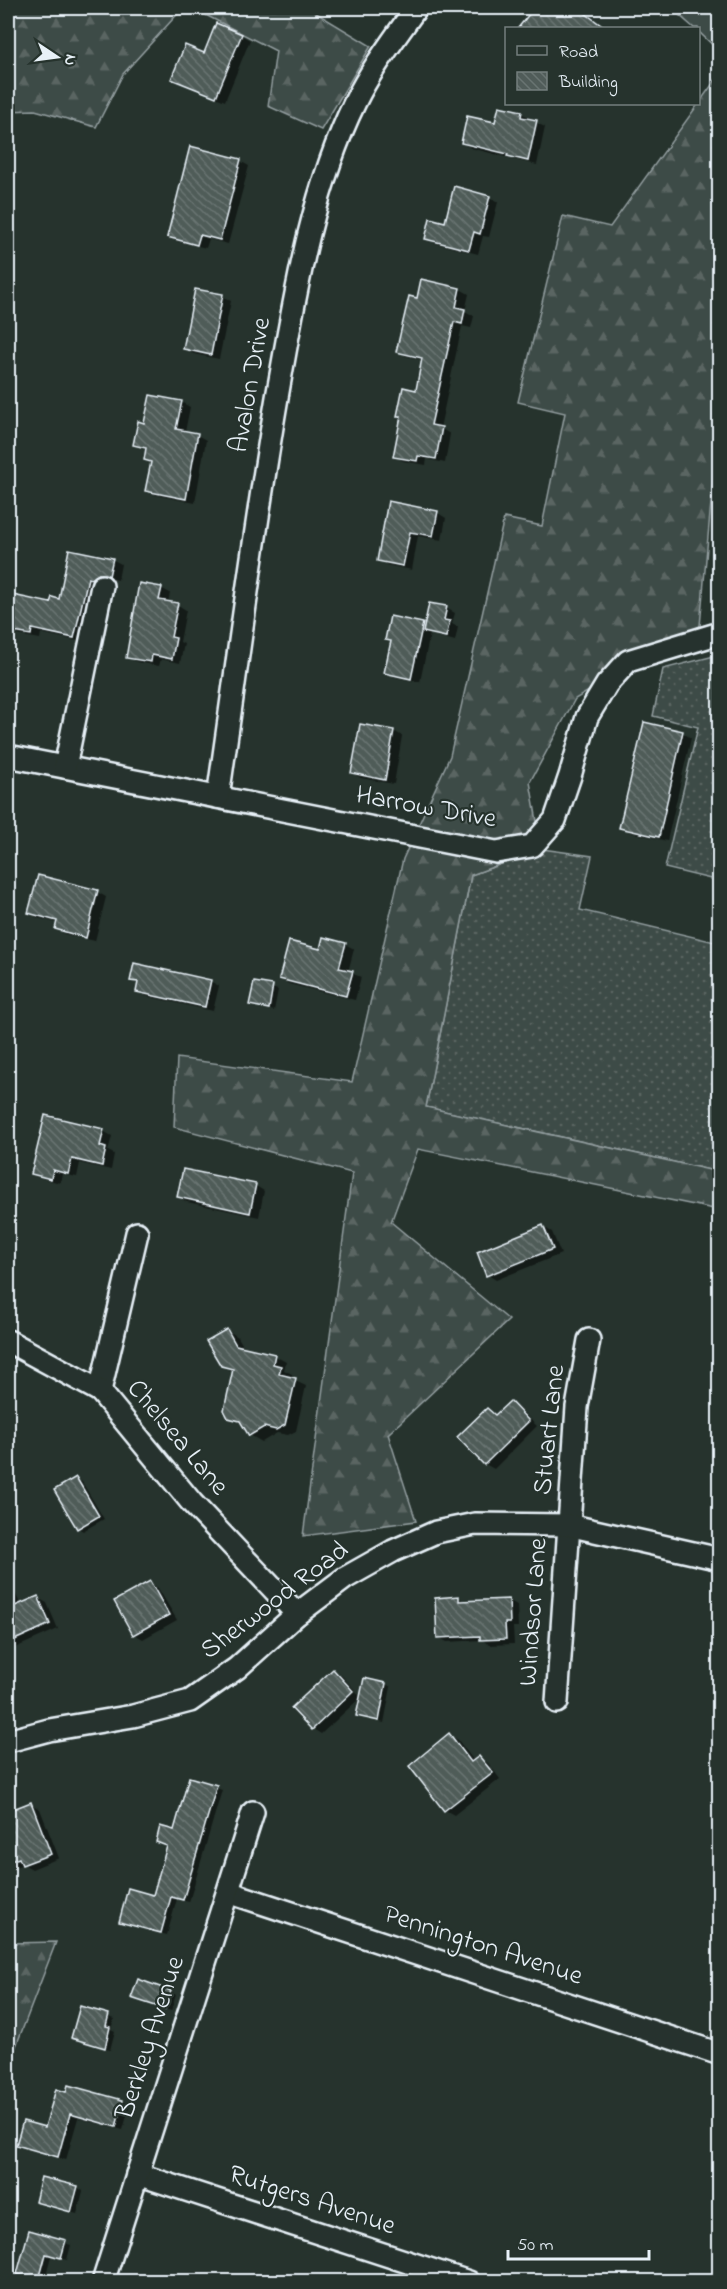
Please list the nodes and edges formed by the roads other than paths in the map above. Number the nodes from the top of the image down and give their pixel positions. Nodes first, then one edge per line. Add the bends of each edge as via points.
1 (416, 8) edge
2 (102, 586) dead end
3 (720, 633) edge
4 (8, 756) edge
5 (64, 767) junction
6 (218, 798) junction
7 (137, 1233) dead end
8 (8, 1341) edge
9 (589, 1341) dead end
10 (100, 1391) junction
11 (568, 1525) junction
12 (720, 1559) edge
13 (297, 1614) junction
14 (557, 1702) dead end
15 (8, 1741) edge
16 (253, 1812) dead end
17 (228, 1892) junction
18 (720, 2054) edge
19 (137, 2174) junction
20 (103, 2282) edge
21 (469, 2282) edge

1 - 6 street, Avalon Drive via 355,101 331,160 310,231 268,446
2 - 5 street
3 - 6 street, Harrow Drive via 628,661 607,684 587,717 555,820 531,846 496,852
4 - 5 street, Harrow Drive
5 - 6 street, Harrow Drive
7 - 10 street, Chelsea Lane
8 - 10 street
9 - 11 street, Stuart Lane via 577,1407
10 - 13 street, Chelsea Lane via 192,1503
11 - 12 street, Sherwood Road
11 - 13 street, Sherwood Road via 475,1524 436,1532 345,1578
11 - 14 street, Windsor Lane
13 - 15 street, Sherwood Road via 237,1668 190,1701
16 - 17 street, Berkley Avenue
17 - 18 street, Pennington Avenue
17 - 19 street, Berkley Avenue
19 - 20 street, Berkley Avenue
19 - 21 street, Rutgers Avenue

